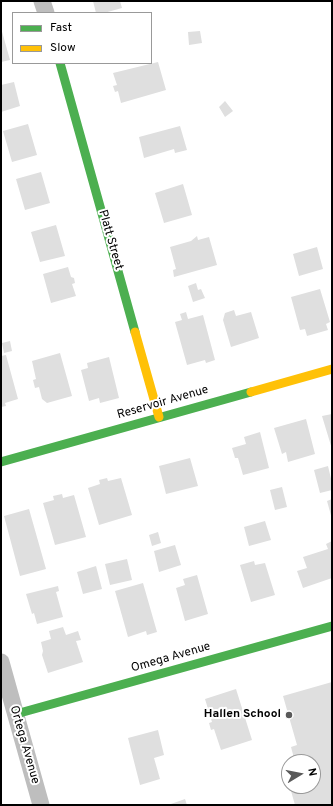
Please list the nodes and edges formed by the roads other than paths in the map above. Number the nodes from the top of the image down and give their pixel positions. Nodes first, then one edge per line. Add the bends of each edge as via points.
1 (42, 1) edge
2 (46, 12) edge
3 (60, 64) edge
4 (332, 369) edge
5 (159, 417) junction
6 (1, 462) edge
7 (332, 626) edge
8 (1, 662) edge
9 (16, 714) junction
10 (41, 805) edge

1 - 2 street
3 - 5 street, Platt Street
4 - 5 street, Reservoir Avenue
5 - 6 street, Reservoir Avenue
7 - 9 street, Omega Avenue
8 - 9 street, Ortega Avenue
9 - 10 street, Ortega Avenue

